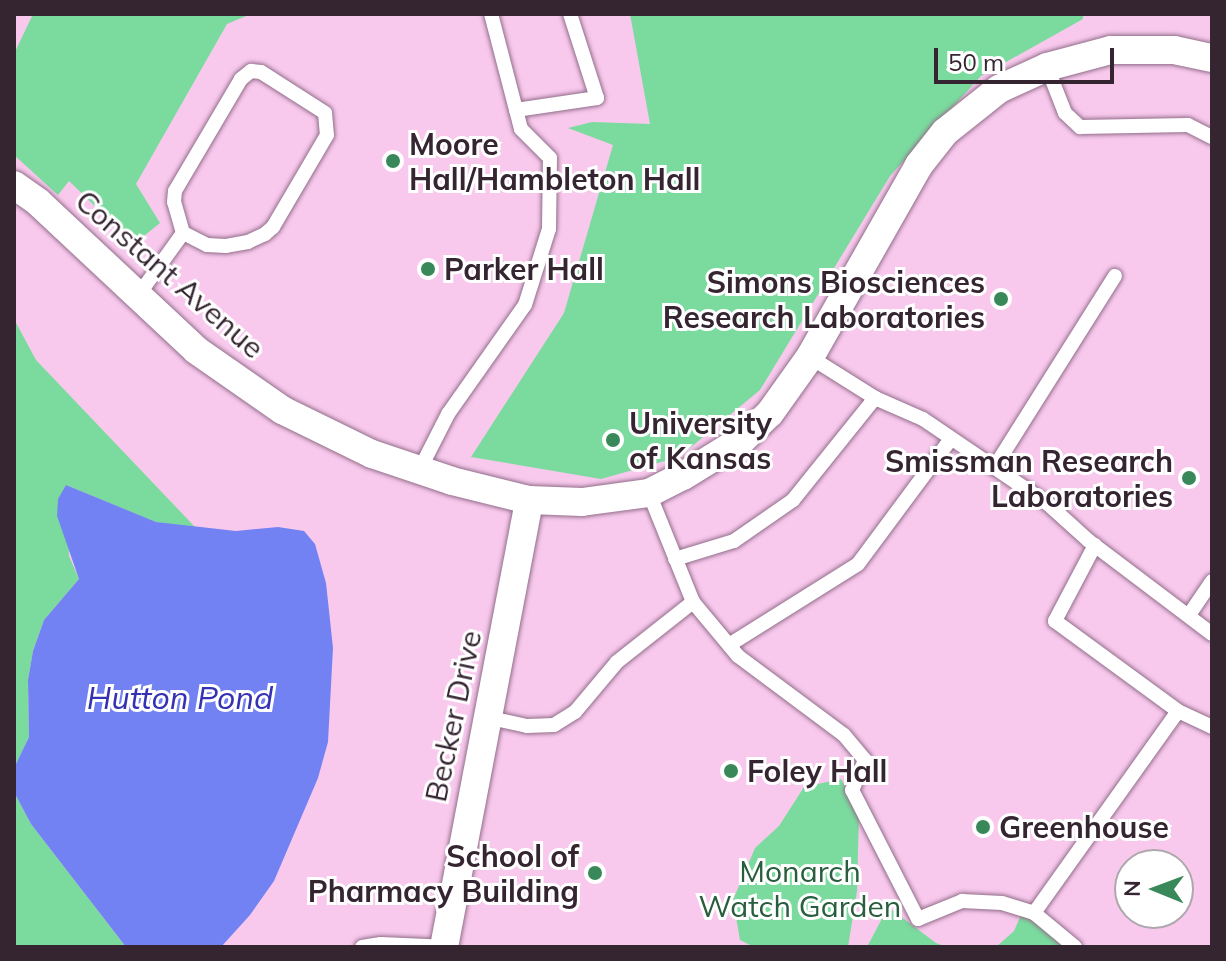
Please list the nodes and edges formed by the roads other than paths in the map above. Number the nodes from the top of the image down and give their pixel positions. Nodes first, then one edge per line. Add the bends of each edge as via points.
1 (491, 14) edge
2 (570, 14) edge
3 (1212, 58) edge
4 (1047, 67) junction
5 (516, 110) junction
6 (1212, 137) edge
7 (14, 185) edge
8 (183, 233) junction
9 (1115, 276) dead end
10 (137, 297) junction
11 (810, 357) junction
12 (875, 398) junction
13 (951, 439) junction
14 (994, 468) junction
15 (419, 471) junction
16 (649, 493) junction
17 (529, 500) junction
18 (1095, 545) junction
19 (675, 559) junction
20 (1212, 581) edge
21 (693, 602) junction
22 (1189, 615) junction
23 (1212, 634) edge
24 (729, 645) junction
25 (1178, 711) junction
26 (486, 717) junction
27 (1212, 727) edge
28 (1034, 913) junction
29 (362, 947) edge
30 (446, 947) edge
31 (1075, 947) edge

1 - 5 lane
2 - 5 lane via 597,98
3 - 4 street, Constant Avenue via 1143,48 1085,54
4 - 6 lane via 1065,113 1080,127 1188,125
4 - 11 street, Constant Avenue via 999,89 970,110 919,165
5 - 15 lane via 521,129 550,158 549,229 525,305 448,414
7 - 10 street, Constant Avenue
8 - 8 lane via 175,191 241,79 251,71 261,72 325,113 327,135 265,234 226,246 207,245
8 - 10 lane
9 - 14 lane
10 - 15 street, Constant Avenue via 196,350 282,410 334,438
11 - 12 lane
11 - 16 street, Constant Avenue via 788,391 743,439
12 - 13 lane via 923,419
12 - 19 lane via 793,500 734,541
13 - 14 lane
13 - 24 lane via 858,564
14 - 18 lane via 1048,504
15 - 17 street, Constant Avenue
16 - 17 street, Constant Avenue via 582,502
16 - 19 lane
17 - 26 street, Becker Drive
18 - 22 lane
18 - 25 lane via 1055,621
19 - 21 lane
20 - 22 lane
21 - 24 lane
21 - 26 lane via 617,662 575,712 554,725 527,726
22 - 23 lane
24 - 28 lane via 844,735 865,760 852,790 918,919 962,901 1002,903
25 - 27 lane
25 - 28 lane
26 - 30 street, Becker Drive
28 - 31 lane
29 - 30 lane

